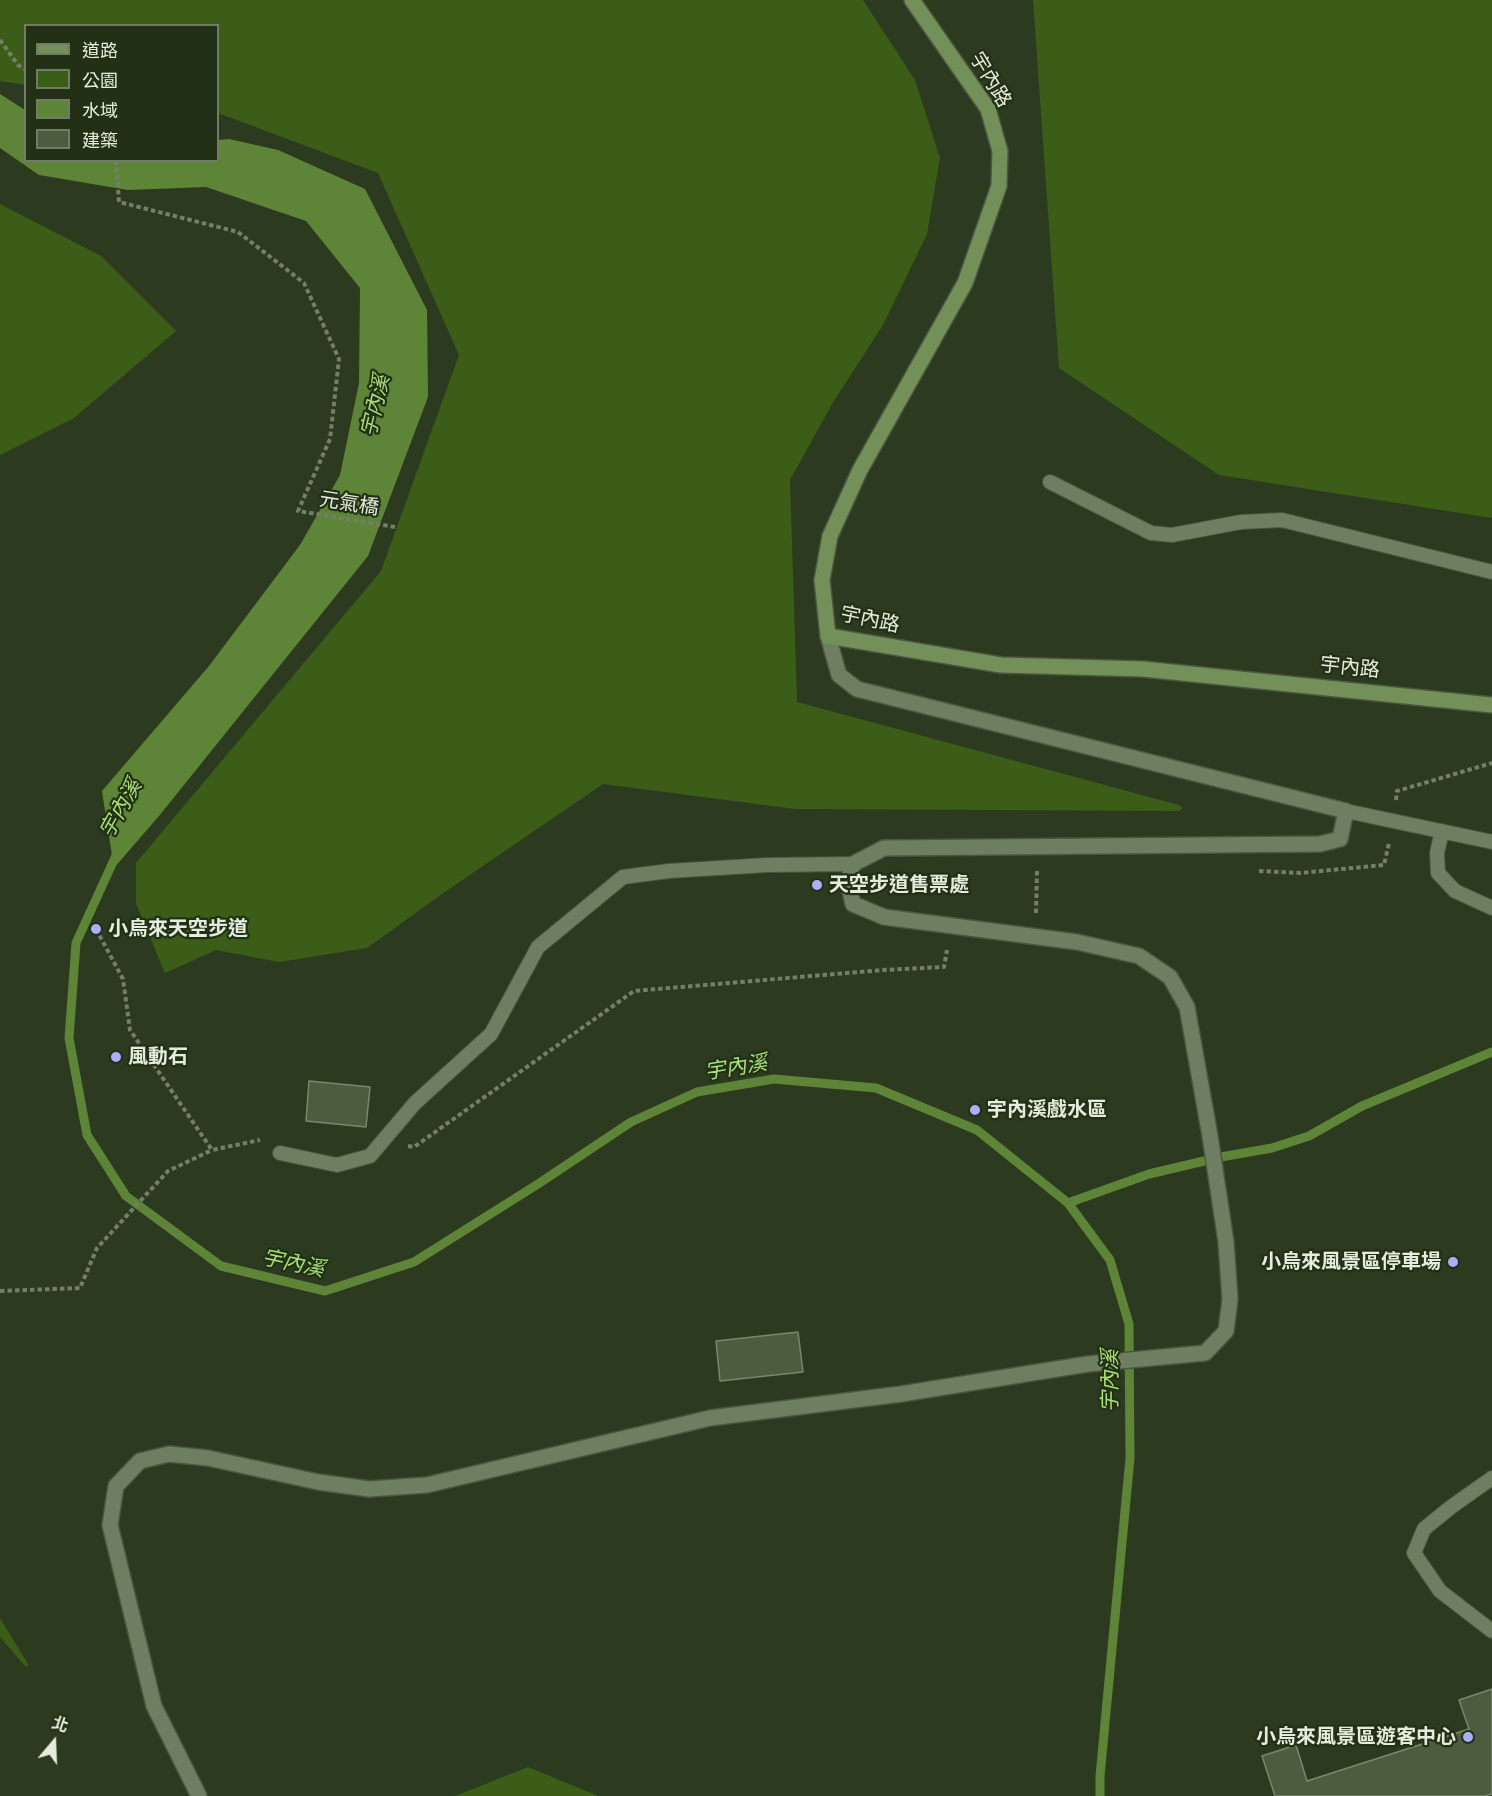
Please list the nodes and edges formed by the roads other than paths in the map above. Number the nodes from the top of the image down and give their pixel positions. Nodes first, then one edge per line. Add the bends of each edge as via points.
1 (912, 0) edge
2 (1050, 482) dead end
3 (1492, 572) edge
4 (828, 636) junction
5 (1492, 705) edge
6 (1346, 811) junction
7 (1442, 831) junction
8 (1492, 842) edge
9 (853, 864) junction
10 (1492, 908) edge
11 (280, 1153) dead end
12 (1492, 1478) edge
13 (1492, 1631) edge
14 (199, 1796) edge

1 - 4 street, 宇內路 via 988,109 1000,151 999,186 965,283 860,470 830,536 822,580
2 - 3 lane via 1150,533 1172,535 1240,522 1282,520
4 - 5 street, 宇內路 via 1001,665 1143,669
4 - 6 street via 839,675 857,689
6 - 7 lane
6 - 9 street via 1340,839 1320,844 884,848
7 - 8 lane
7 - 10 lane via 1438,873 1455,891
9 - 11 lane via 767,865 623,877 538,947 491,1034 416,1103 370,1156 337,1165
9 - 14 street via 849,882 853,904 884,917 1077,942 1139,956 1170,977 1187,1006 1210,1136 1226,1242 1230,1299 1226,1332 1205,1353 1088,1364 901,1394 710,1418 427,1485 369,1489 169,1454 140,1461 116,1486 110,1525 154,1706
12 - 13 lane via 1424,1529 1414,1553 1440,1591

